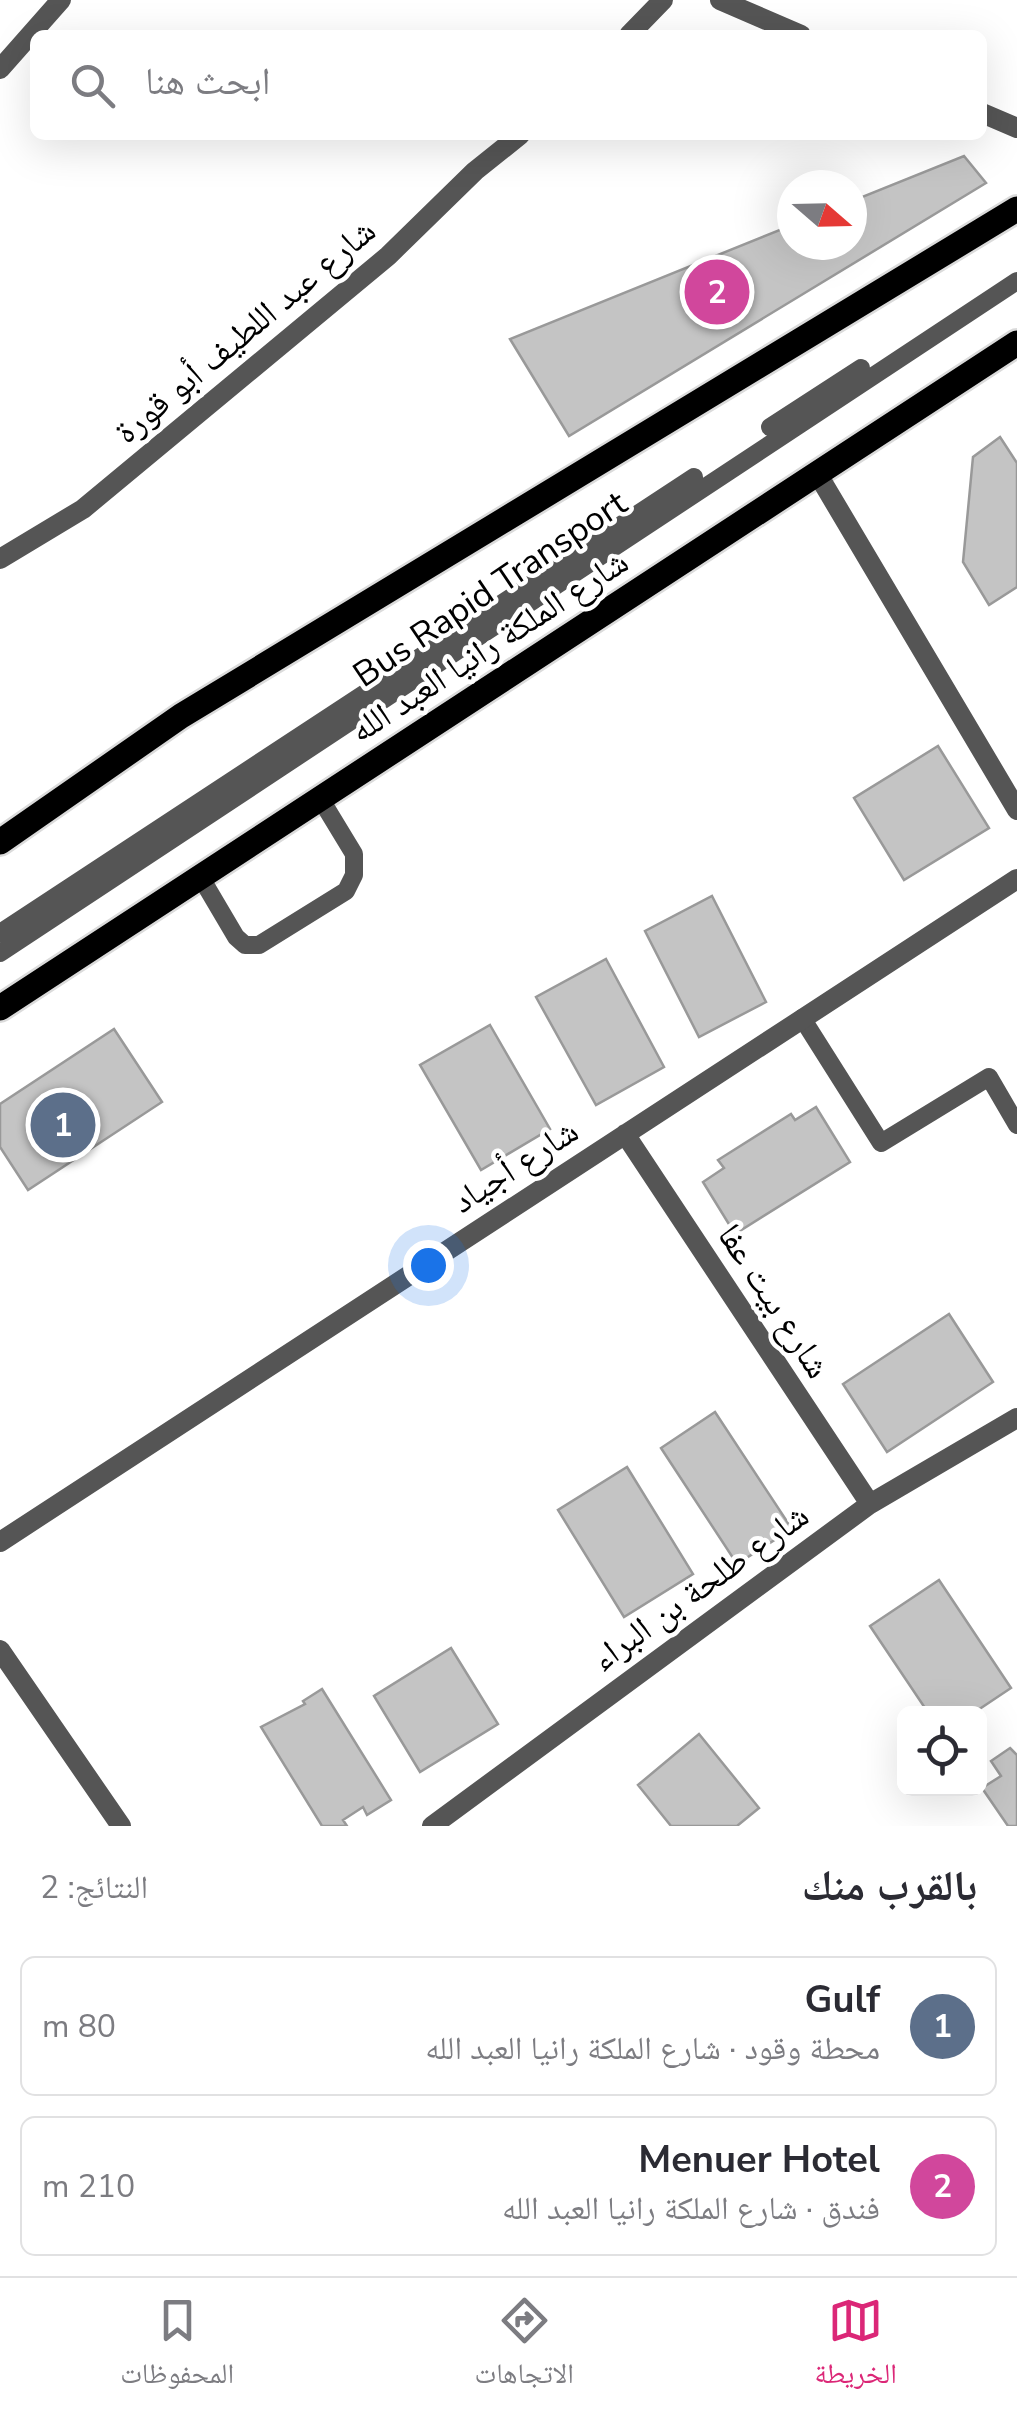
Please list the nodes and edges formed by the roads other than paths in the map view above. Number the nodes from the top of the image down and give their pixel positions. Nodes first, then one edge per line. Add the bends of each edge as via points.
1 (61, 0) edge
2 (663, 0) edge
3 (720, 0) edge
4 (34, 30) edge
5 (635, 30) edge
6 (789, 30) edge
7 (30, 35) edge
8 (0, 69) edge
9 (987, 115) edge
10 (1017, 128) edge
11 (514, 140) edge
12 (1017, 209) edge
13 (1017, 267) edge
14 (1017, 281) edge
15 (1017, 343) edge
16 (817, 473) junction
17 (0, 559) edge
18 (320, 798) junction
19 (1017, 810) edge
20 (0, 842) edge
21 (200, 876) junction
22 (1017, 879) edge
23 (0, 933) edge
24 (0, 953) edge
25 (0, 1008) edge
26 (802, 1018) junction
27 (1017, 1125) edge
28 (625, 1134) junction
29 (1017, 1418) edge
30 (870, 1504) junction
31 (0, 1542) edge
32 (0, 1650) edge
33 (121, 1826) edge
34 (432, 1826) edge

1 - 4 street
2 - 5 street
3 - 6 street
7 - 8 street
9 - 10 street
11 - 17 street, شارع عبد اللطيف أبو قورة via 388,256 83,508
12 - 20 main road via 181,716
13 - 23 lane, Bus Rapid Transport
14 - 24 lane, Bus Rapid Transport
15 - 16 main road, شارع الملكة رانيا العبد الله
16 - 18 main road, شارع الملكة رانيا العبد الله
16 - 19 street
18 - 21 main road, شارع الملكة رانيا العبد الله
18 - 21 lane via 354,854 346,891 259,946 245,945
21 - 25 main road, شارع الملكة رانيا العبد الله
22 - 26 street, شارع أجياد
26 - 27 lane via 882,1143 989,1077
26 - 28 street, شارع أجياد
28 - 30 street, شارع بيت عفا
28 - 31 street, شارع أجياد
29 - 30 street, شارع طلحة بن البراء
30 - 34 street, شارع طلحة بن البراء
32 - 33 street

